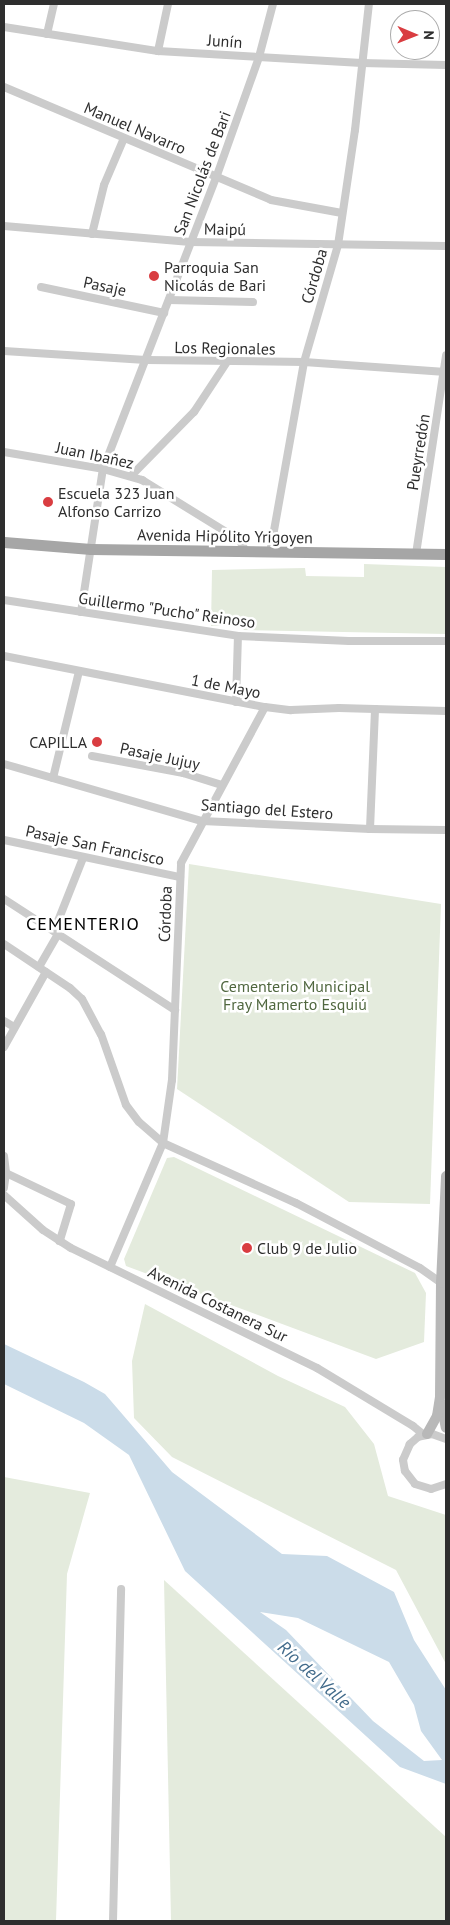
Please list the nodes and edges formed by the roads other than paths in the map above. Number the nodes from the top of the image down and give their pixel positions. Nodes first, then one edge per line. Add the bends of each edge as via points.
1 (54, 4) edge
2 (168, 4) edge
3 (273, 4) edge
4 (368, 4) edge
5 (4, 27) edge
6 (47, 34) junction
7 (158, 50) junction
8 (260, 57) junction
9 (362, 63) junction
10 (446, 65) edge
11 (4, 87) edge
12 (124, 138) junction
13 (216, 178) junction
14 (342, 213) junction
15 (4, 226) edge
16 (92, 234) junction
17 (190, 242) junction
18 (338, 245) junction
19 (446, 246) edge
20 (41, 287) dead end
21 (169, 300) junction
22 (253, 302) dead end
23 (164, 313) junction
24 (4, 351) edge
25 (446, 356) edge
26 (146, 360) junction
27 (227, 362) junction
28 (304, 362) junction
29 (445, 372) edge
30 (4, 452) edge
31 (104, 469) junction
32 (131, 476) junction
33 (5, 542) edge
34 (91, 550) junction
35 (247, 553) junction
36 (270, 553) junction
37 (416, 554) junction
38 (446, 554) edge
39 (4, 600) edge
40 (81, 612) junction
41 (238, 636) junction
42 (446, 641) edge
43 (4, 656) edge
44 (79, 670) junction
45 (236, 702) junction
46 (265, 708) junction
47 (375, 709) junction
48 (446, 711) edge
49 (92, 756) dead end
50 (4, 764) edge
51 (53, 778) junction
52 (222, 785) junction
53 (202, 821) junction
54 (370, 829) junction
55 (446, 830) edge
56 (4, 840) edge
57 (83, 858) junction
58 (180, 877) junction
59 (4, 898) edge
60 (56, 933) junction
61 (4, 944) edge
62 (43, 970) junction
63 (175, 1010) junction
64 (4, 1021) edge
65 (14, 1027) junction
66 (4, 1047) edge
67 (163, 1142) junction
68 (4, 1156) edge
69 (6, 1173) junction
70 (446, 1176) edge
71 (4, 1188) edge
72 (4, 1195) edge
73 (445, 1233) edge
74 (60, 1241) junction
75 (110, 1267) junction
76 (444, 1284) edge
77 (443, 1381) edge
78 (440, 1397) junction
79 (446, 1428) edge
80 (425, 1435) junction
81 (446, 1439) edge
82 (446, 1484) edge
83 (121, 1589) dead end
84 (113, 1921) edge

1 - 6 street
2 - 7 street
3 - 8 street, San Nicolás de Bari
4 - 9 street, Córdoba
5 - 6 street, Junín
6 - 7 street, Junín
7 - 8 street, Junín
8 - 9 street, Junín
8 - 13 street, San Nicolás de Bari
9 - 10 street, Junín
9 - 14 street, Córdoba
11 - 12 street, Manuel Navarro
12 - 13 street, Manuel Navarro
12 - 16 street via 104,185
13 - 14 street, Manuel Navarro via 271,200
13 - 17 street, San Nicolás de Bari
14 - 18 street, Córdoba
15 - 16 street, Maipú
16 - 17 street, Maipú
17 - 18 street, Maipú
17 - 21 street, San Nicolás de Bari
18 - 19 street, Maipú
18 - 28 street, Córdoba
20 - 23 street, Pasaje
21 - 22 street
21 - 23 street, San Nicolás de Bari
23 - 26 street, San Nicolás de Bari
24 - 26 street, Los Regionales
25 - 29 street, Pueyrredón
26 - 27 street, Los Regionales
26 - 31 street, San Nicolás de Bari
27 - 28 street, Los Regionales
27 - 32 street via 194,412
28 - 29 street, Los Regionales
28 - 36 street, Córdoba
29 - 37 street, Pueyrredón
30 - 31 street, Juan Ibañez
31 - 32 street, Juan Ibañez
31 - 34 street, San Nicolás de Bari
32 - 35 street, Juan Ibañez via 239,540
33 - 34 main road, Avenida Hipólito Yrigoyen
34 - 35 main road, Avenida Hipólito Yrigoyen
34 - 40 street, San Nicolás de Bari
35 - 36 main road, Avenida Hipólito Yrigoyen
36 - 37 main road, Avenida Hipólito Yrigoyen
37 - 38 main road, Avenida Hipólito Yrigoyen
39 - 40 street, Guillermo "Pucho" Reinoso
40 - 41 street, Guillermo "Pucho" Reinoso
41 - 42 street, Guillermo "Pucho" Reinoso
41 - 45 street
43 - 44 street, 1 de Mayo
44 - 45 street, 1 de Mayo
44 - 51 street
45 - 46 street, 1 de Mayo
46 - 47 street, 1 de Mayo
46 - 52 street, Córdoba
47 - 48 street, 1 de Mayo
47 - 54 street
49 - 52 street, Pasaje Jujuy via 183,773
50 - 51 street, Santiago del Estero
51 - 53 street, Santiago del Estero
52 - 53 street, Córdoba
53 - 54 street, Santiago del Estero
53 - 58 street, Córdoba via 181,863
54 - 55 street, Santiago del Estero
56 - 57 street, Pasaje San Francisco
57 - 58 street, Pasaje San Francisco
57 - 60 street
58 - 63 street, Córdoba
59 - 60 street
60 - 62 street
60 - 63 street
61 - 62 street
62 - 65 street
62 - 67 street via 82,999 102,1034 126,1105 139,1122
63 - 67 street, Córdoba via 172,1080
64 - 65 street
65 - 66 street
67 - 75 street, Córdoba
67 - 76 street via 296,1203 420,1268
68 - 69 street
69 - 71 street
69 - 74 street via 71,1204
70 - 73 street
72 - 74 street, Avenida Costanera Sur
73 - 76 street
74 - 75 street, Avenida Costanera Sur
75 - 80 street, Avenida Costanera Sur via 317,1368
76 - 77 street
77 - 78 street
78 - 79 street
78 - 80 street via 437,1416
80 - 81 street via 440,1435
80 - 82 street via 406,1449 405,1471 420,1487 431,1489
83 - 84 street

